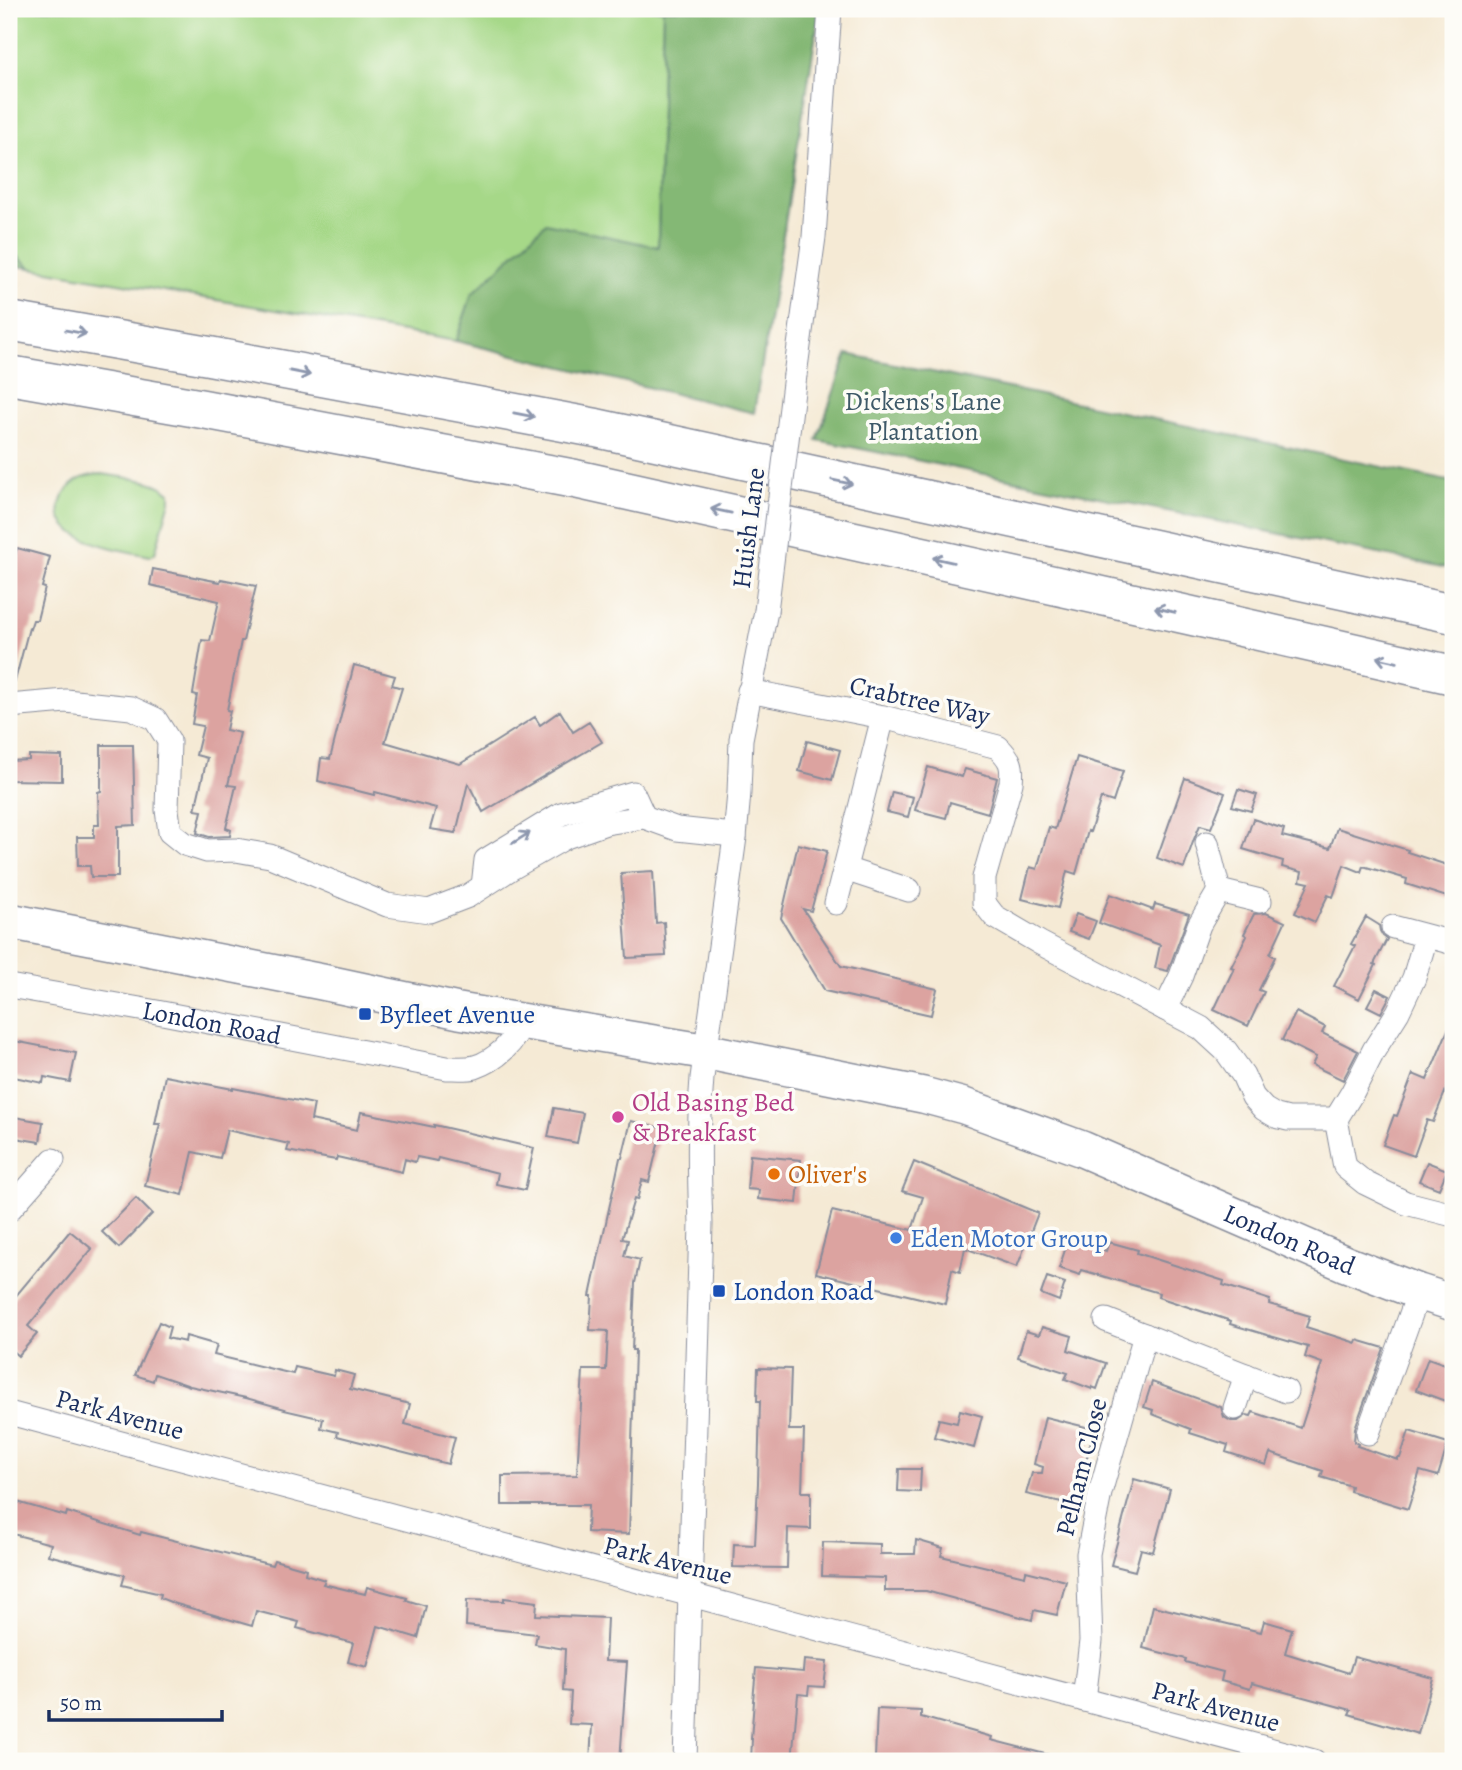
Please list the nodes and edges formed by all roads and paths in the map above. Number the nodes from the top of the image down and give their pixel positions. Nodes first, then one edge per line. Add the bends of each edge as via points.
1 (831, 9) edge
2 (9, 321) edge
3 (9, 375) edge
4 (1453, 614) edge
5 (1453, 675) edge
6 (749, 691) junction
7 (9, 706) edge
8 (883, 718) junction
9 (735, 837) junction
10 (1207, 843) dead end
11 (845, 869) junction
12 (909, 890) dead end
13 (1219, 891) junction
14 (1260, 901) dead end
15 (836, 903) dead end
16 (9, 921) edge
17 (1393, 927) dead end
18 (1426, 937) junction
19 (1453, 943) edge
20 (9, 986) edge
21 (1165, 1009) junction
22 (520, 1022) junction
23 (705, 1052) junction
24 (1336, 1119) junction
25 (53, 1159) dead end
26 (9, 1210) edge
27 (1453, 1215) edge
28 (1419, 1292) junction
29 (1453, 1303) edge
30 (1105, 1320) dead end
31 (1145, 1335) junction
32 (1246, 1375) junction
33 (1286, 1391) dead end
34 (1235, 1408) dead end
35 (9, 1413) edge
36 (1368, 1433) dead end
37 (690, 1594) junction
38 (1084, 1700) junction
39 (685, 1761) edge
40 (1314, 1761) edge

1 - 6 street, Huish Lane, bridge via 814,237 766,611
2 -> 4 highway via 596,428
5 -> 3 highway via 575,479
6 - 8 street, Crabtree Way
6 - 9 street, Huish Lane
7 - 9 street via 66,701 131,709 155,719 169,741 170,832 185,844 207,851 270,856 387,905 429,911 468,896 566,837 606,823 644,817 677,829
8 - 11 street
8 - 21 street, Crabtree Way via 998,747 1009,758 1012,783 984,878 985,903 994,916
9 - 23 street, Huish Lane
10 - 13 street
11 - 12 street
11 - 15 street
13 - 14 street
13 - 21 street via 1199,925
16 - 22 main road, London Road
17 - 18 street
18 - 19 street
18 - 24 street via 1398,1012
20 - 22 street, London Road via 447,1068 474,1067 502,1052
21 - 24 street, Crabtree Way via 1200,1028 1226,1051 1264,1109 1288,1119
22 - 23 main road, London Road
23 - 28 main road, London Road via 881,1085 964,1106 1082,1149
23 - 37 street via 698,1135 701,1224
24 - 27 street via 1345,1167 1365,1183 1406,1203
25 - 26 street
28 - 29 main road, London Road
28 - 36 street
30 - 31 street
31 - 32 street
31 - 38 street, Pelham Close via 1100,1493 1088,1554 1091,1641
32 - 33 street
32 - 34 street
35 - 37 street, Park Avenue
37 - 38 street, Park Avenue
37 - 39 street
38 - 40 street, Park Avenue

